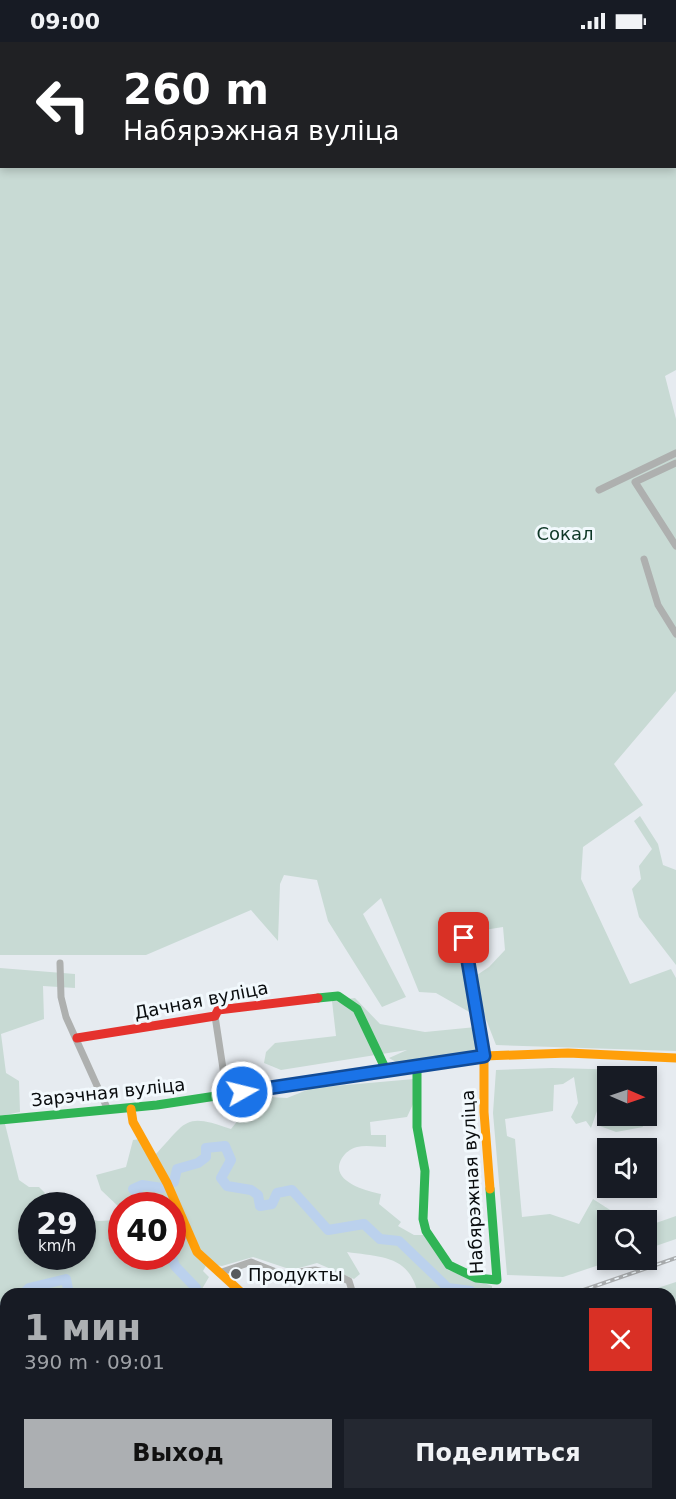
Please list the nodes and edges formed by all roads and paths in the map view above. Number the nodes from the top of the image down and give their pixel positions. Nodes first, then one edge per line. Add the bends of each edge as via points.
1 (676, 453) edge
2 (676, 463) edge
3 (599, 490) dead end
4 (676, 546) edge
5 (644, 559) dead end
6 (676, 634) edge
7 (464, 938) dead end
8 (60, 963) dead end
9 (215, 1016) junction
10 (77, 1038) junction
11 (484, 1056) junction
12 (676, 1058) edge
13 (417, 1067) junction
14 (387, 1072) junction
15 (227, 1095) junction
16 (131, 1109) junction
17 (108, 1110) junction
18 (0, 1120) edge
19 (219, 1273) junction
20 (236, 1288) edge
21 (352, 1288) edge

1 - 3 street
2 - 4 street via 635,482
5 - 6 street via 658,605
7 - 11 street, Набярэжная вуліца
8 - 10 street via 61,997
9 - 10 street, Дачная вуліца
9 - 14 street, Дачная вуліца via 218,1010 333,996 352,1004 361,1015
9 - 15 street
10 - 17 street
11 - 12 street, Зарэчная вуліца via 568,1053
11 - 13 street, Зарэчная вуліца
11 - 13 street, Набярэжная вуліца via 484,1112 497,1280 476,1278 449,1265 426,1231 425,1171 417,1126
13 - 14 street, Зарэчная вуліца
14 - 15 street, Зарэчная вуліца
15 - 16 street, Зарэчная вуліца
16 - 17 street, Зарэчная вуліца
16 - 19 street via 133,1122 167,1183 197,1252
17 - 18 street, Зарэчная вуліца
19 - 20 street
19 - 21 street via 251,1262 281,1274 315,1270 346,1278

